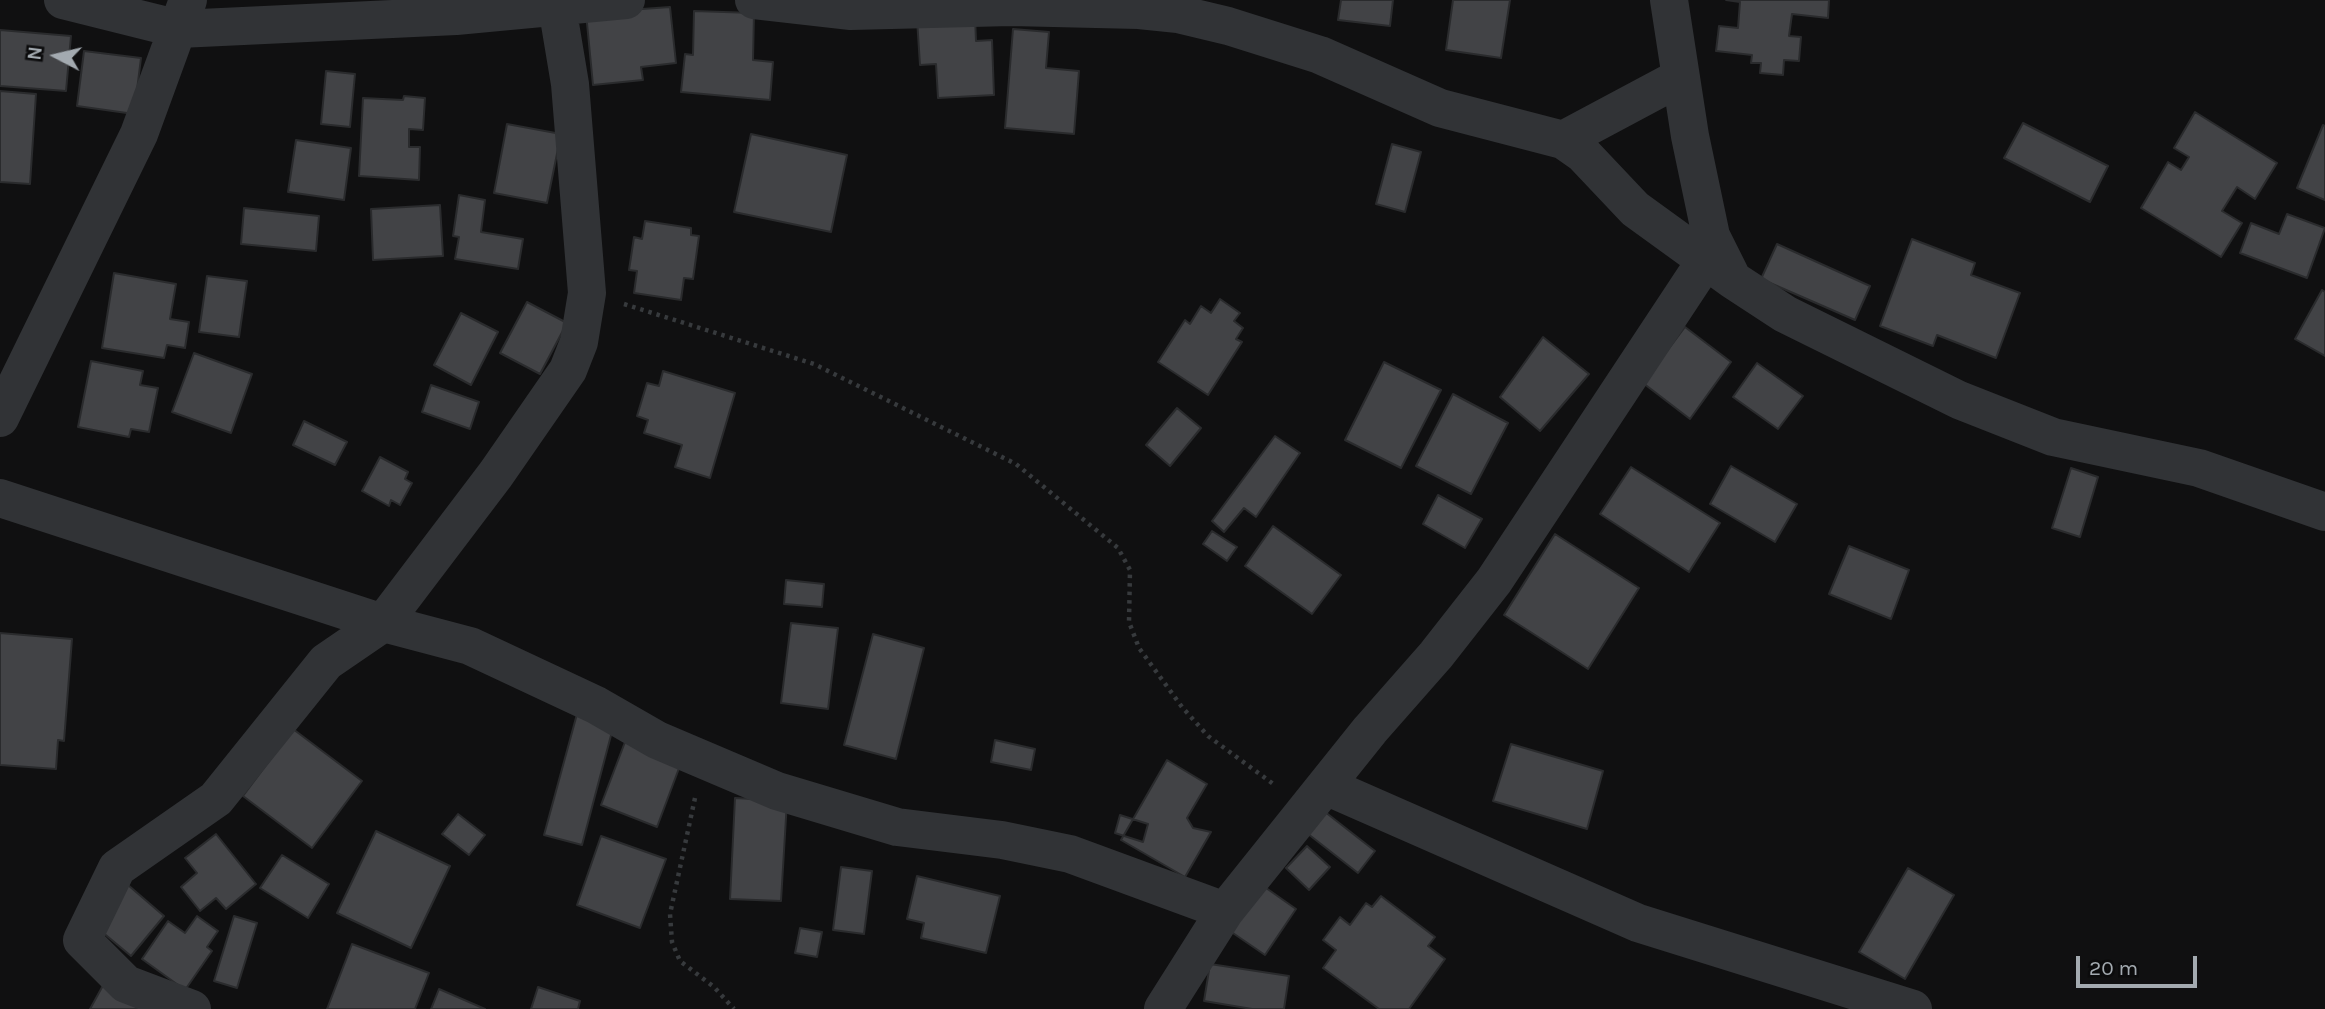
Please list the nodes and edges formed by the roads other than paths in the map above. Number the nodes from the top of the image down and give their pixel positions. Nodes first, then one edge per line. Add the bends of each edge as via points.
1 (63, 0) edge
2 (626, 0) edge
3 (754, 0) edge
4 (1669, 0) edge
5 (556, 3) edge
6 (1011, 3) edge
7 (183, 14) edge
8 (1681, 77) junction
9 (1563, 140) junction
10 (1720, 270) junction
11 (0, 418) edge
12 (0, 498) edge
13 (2325, 512) edge
14 (383, 623) junction
15 (1317, 797) junction
16 (1226, 911) junction
17 (192, 1009) edge
18 (1163, 1009) edge
19 (1913, 1009) edge

1 - 7 street
2 - 5 street
3 - 6 street via 851,11
4 - 8 street
5 - 7 street via 456,16
5 - 14 street via 570,84 587,293 579,342 568,370 496,474
6 - 9 street via 1190,17 1320,55 1440,108
7 - 11 street via 139,134
8 - 9 street
8 - 10 street
9 - 10 street via 1583,154 1635,209
10 - 13 street via 1785,314 1959,400 2053,436 2199,468
10 - 15 street via 1494,581
12 - 14 street
14 - 16 street via 470,646 597,705 657,740 778,791 897,827 1070,854
14 - 17 street via 326,662 216,799 117,868 82,940 126,984
15 - 16 street
15 - 19 street via 1638,923
16 - 18 street

